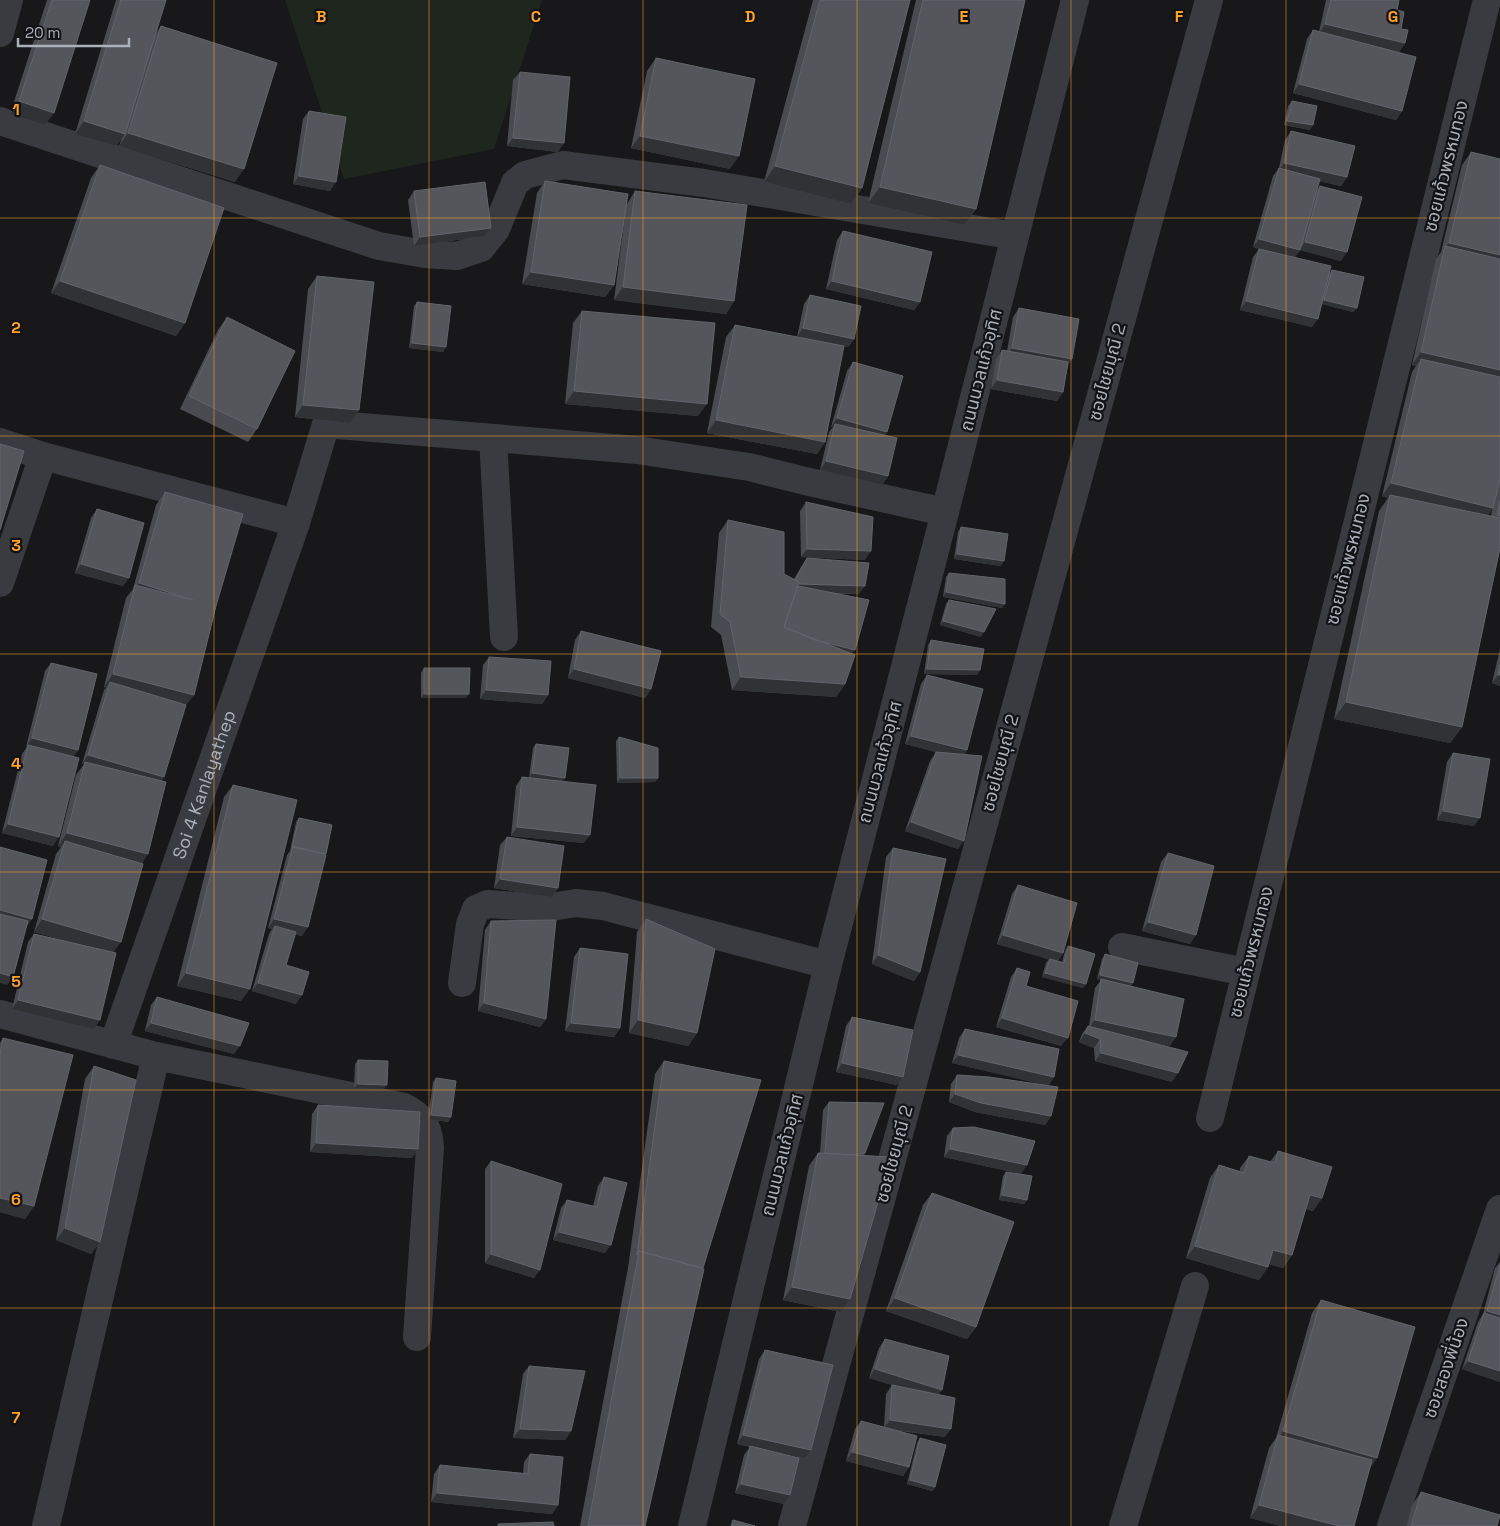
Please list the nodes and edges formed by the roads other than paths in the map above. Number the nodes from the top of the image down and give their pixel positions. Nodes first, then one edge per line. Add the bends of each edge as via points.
1 (9, 0) edge
2 (1075, 0) edge
3 (1209, 0) edge
4 (1487, 0) edge
5 (0, 33) edge
6 (0, 121) edge
7 (1015, 236) junction
8 (492, 438) junction
9 (0, 442) edge
10 (43, 456) junction
11 (945, 512) junction
12 (296, 523) junction
13 (0, 584) edge
14 (504, 637) dead end
15 (1122, 947) dead end
16 (828, 965) junction
17 (1246, 972) junction
18 (462, 983) dead end
19 (0, 1014) edge
20 (113, 1045) junction
21 (156, 1056) junction
22 (1210, 1118) dead end
23 (1500, 1209) edge
24 (1195, 1286) dead end
25 (417, 1337) dead end
26 (46, 1526) edge
27 (692, 1526) edge
28 (792, 1526) edge
29 (1123, 1526) edge
30 (1391, 1526) edge

1 - 5 street
2 - 7 street, ถนนนวลแก้วอุทิศ
3 - 28 street, ซอยไชยมุณี 2
4 - 17 street, ซอยแก้วพรหมทอง
6 - 7 street via 379,246 425,254 457,256 481,248 496,229 515,183 525,175 563,165 704,183
7 - 11 street, ถนนนวลแก้วอุทิศ
8 - 11 street via 637,450 749,467
8 - 12 street, Soi 4 Kanlayathep via 326,424
8 - 14 street
9 - 10 street
10 - 12 street
10 - 13 street
11 - 16 street, ถนนนวลแก้วอุทิศ
12 - 20 street, Soi 4 Kanlayathep
15 - 17 street
16 - 18 street via 603,906 576,903 539,909 488,904 476,909 470,924
16 - 27 street, ถนนนวลแก้วอุทิศ
17 - 22 street, ซอยแก้วพรหมทอง
19 - 20 street
20 - 21 street
21 - 25 street via 404,1107 417,1114 430,1137
21 - 26 street
23 - 30 street, ซอยสองพี่น้อง
24 - 29 street

